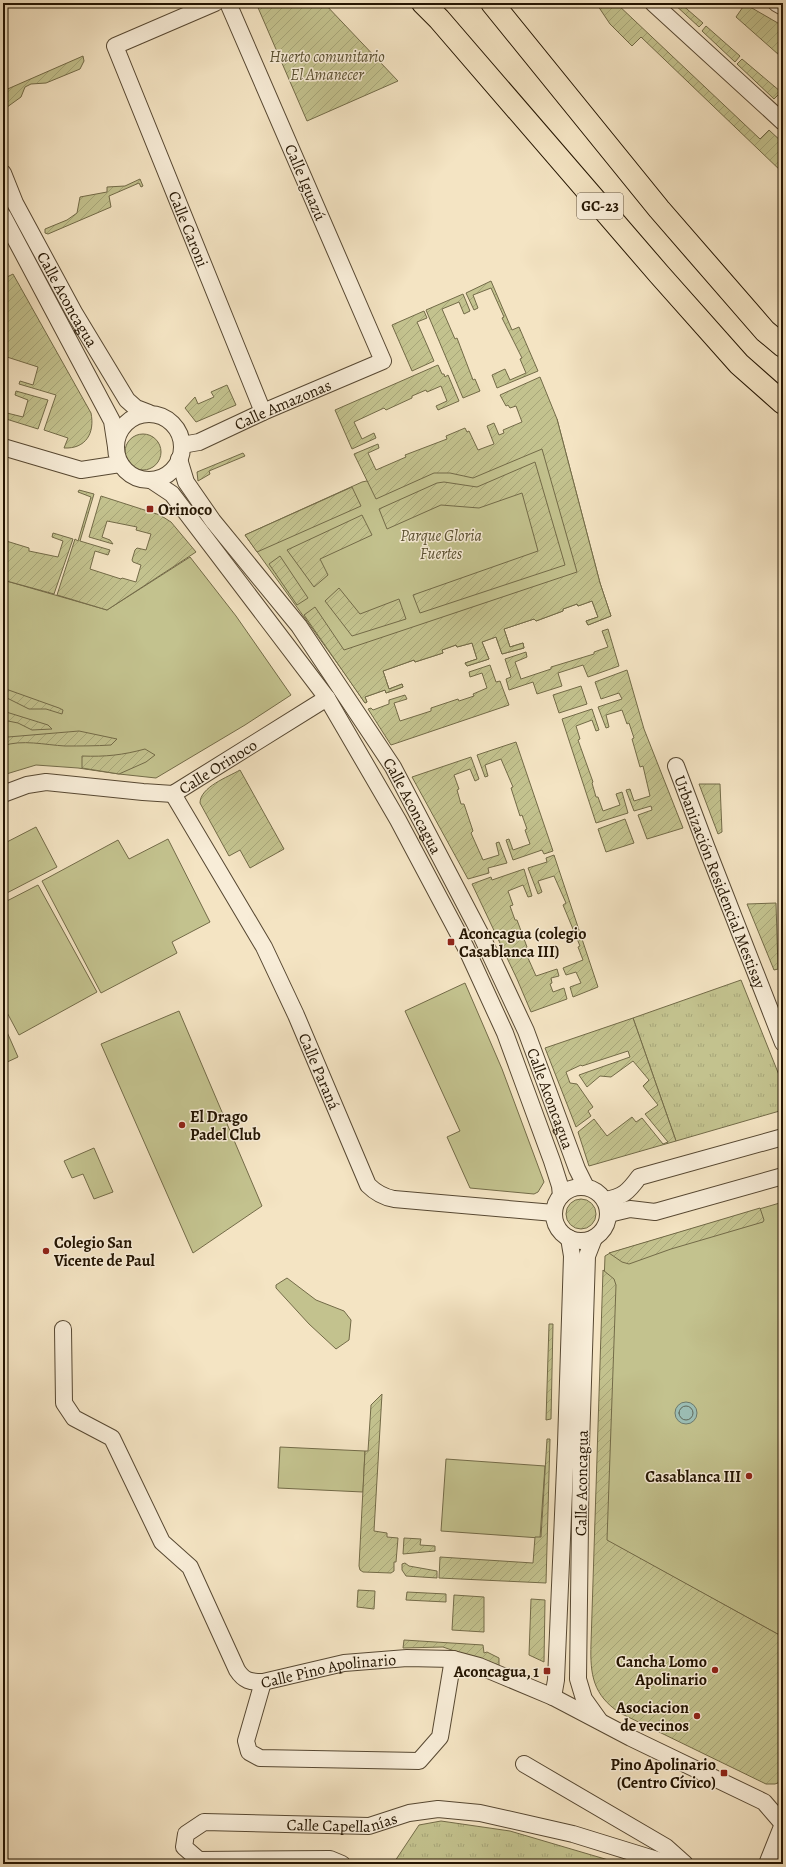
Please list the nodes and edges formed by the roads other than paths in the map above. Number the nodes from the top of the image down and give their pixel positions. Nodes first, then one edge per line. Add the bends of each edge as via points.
1 (215, 3) edge
2 (228, 3) edge
3 (423, 3) edge
4 (492, 3) edge
5 (653, 3) edge
6 (776, 3) edge
7 (783, 7) edge
8 (783, 122) edge
9 (3, 173) edge
10 (3, 216) edge
11 (783, 346) edge
12 (383, 361) joint
13 (783, 403) edge
14 (263, 412) junction
15 (149, 413) junction
16 (3, 446) edge
17 (116, 447) junction
18 (180, 452) junction
19 (120, 464) junction
20 (151, 480) junction
21 (327, 698) junction
22 (676, 766) dead end
23 (3, 794) edge
24 (173, 794) junction
25 (783, 1043) edge
26 (783, 1137) edge
27 (783, 1176) edge
28 (635, 1183) junction
29 (586, 1187) junction
30 (561, 1196) junction
31 (607, 1207) junction
32 (642, 1212) junction
33 (554, 1213) junction
34 (569, 1238) junction
35 (594, 1238) junction
36 (63, 1329) dead end
37 (453, 1659) junction
38 (263, 1682) junction
39 (553, 1697) junction
40 (601, 1723) junction
41 (524, 1764) dead end
42 (783, 1824) edge
43 (342, 1864) edge
44 (670, 1864) edge
45 (685, 1864) edge
46 (767, 1864) edge

1 - 14 street, Calle Caroni via 115,46
2 - 12 street, Calle Iguazú
3 - 13 highway, GC-23 via 658,274 739,364
4 - 11 highway, GC-23 via 659,208 766,331
5 - 8 street
6 - 7 street
9 - 15 street, Calle Aconcagua via 19,210 75,314 126,400 136,408
10 - 17 street, Calle Aconcagua via 112,421
12 - 14 street, Calle Amazonas
14 - 18 street, Calle Amazonas
15 - 17 street via 138,415 122,427 117,436
15 - 18 street via 171,423 180,435
16 - 19 street via 81,470
17 - 19 street
18 - 20 street via 175,468 168,474
18 - 29 street, Calle Aconcagua via 186,482 213,521 299,626 393,767 482,937 526,1031
19 - 20 street via 128,473
20 - 21 street, Calle Aconcagua via 172,494
21 - 24 street, Calle Orinoco
21 - 30 street, Calle Aconcagua via 381,789 466,948 505,1033 552,1161
22 - 25 street, Urbanización Residencial Mestisay
23 - 24 street, Calle Orinoco via 27,785 46,782
24 - 33 street, Calle Paraná via 264,947 371,1188 384,1197 394,1199
26 - 28 street via 639,1177
27 - 32 street via 655,1212
28 - 31 street
28 - 32 street
29 - 30 street via 573,1188
29 - 31 street via 599,1193
30 - 33 street
31 - 32 street
31 - 35 street via 605,1228
33 - 34 street via 558,1229
34 - 35 street via 582,1241
34 - 39 street, Calle Aconcagua via 572,1256 567,1436 556,1680
35 - 40 street, Calle Aconcagua via 587,1264 578,1679 584,1699
36 - 38 street, Calle Pino Apolinario via 64,1403 74,1418 112,1438 162,1542 190,1567 237,1670 242,1678 250,1682
37 - 38 street, Calle Pino Apolinario via 406,1658 344,1662
37 - 38 street via 440,1737 418,1761 260,1758 249,1752 246,1741
37 - 39 street, Calle Pino Apolinario via 486,1669
39 - 40 street, Calle Pino Apolinario
40 - 42 street, Calle Pino Apolinario via 764,1802
41 - 45 street via 666,1847
42 - 46 street
43 - 44 street, Calle Capellanías via 330,1859 199,1860 184,1847 186,1834 204,1822 369,1826 409,1813 438,1809 480,1813 573,1834

